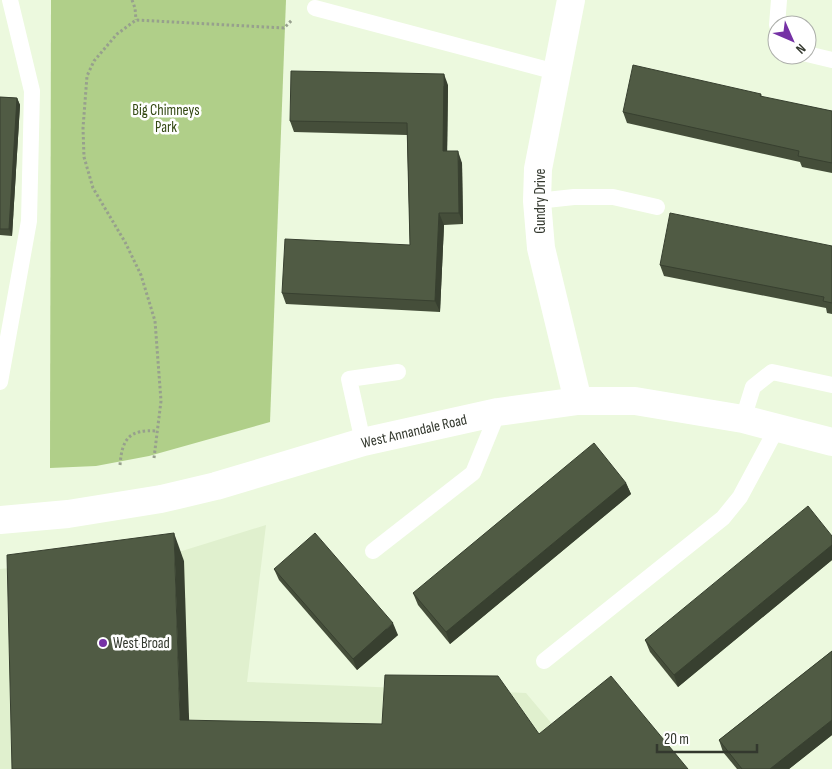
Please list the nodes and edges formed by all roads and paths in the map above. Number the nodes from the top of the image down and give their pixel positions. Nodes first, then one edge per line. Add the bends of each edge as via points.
1 (10, 0) edge
2 (132, 0) edge
3 (571, 0) edge
4 (779, 0) edge
5 (315, 8) dead end
6 (294, 12) dead end
7 (778, 15) edge
8 (136, 20) junction
9 (817, 56) edge
10 (832, 60) edge
11 (556, 72) junction
12 (537, 201) junction
13 (657, 207) dead end
14 (398, 372) dead end
15 (0, 382) edge
16 (832, 385) edge
17 (578, 401) junction
18 (498, 412) junction
19 (744, 419) junction
20 (777, 428) junction
21 (157, 432) junction
22 (363, 442) junction
23 (832, 442) edge
24 (154, 458) dead end
25 (120, 465) dead end
26 (0, 520) edge
27 (373, 551) dead end
28 (544, 661) dead end

1 - 15 lane via 32,91 29,221
2 - 8 path
3 - 11 street, Gundry Drive
4 - 7 lane
5 - 11 lane
6 - 8 path via 291,22 284,28
8 - 21 path via 117,34 94,60 87,76 83,138 84,157 93,188 141,275 155,321 161,401
9 - 10 lane
11 - 12 street, Gundry Drive via 538,169
12 - 13 lane via 613,197
12 - 17 street, Gundry Drive via 541,248
14 - 22 lane via 349,379
16 - 19 lane via 772,372 753,387
17 - 18 street, West Annandale Road
17 - 19 street, West Annandale Road via 635,400
18 - 22 street, West Annandale Road
18 - 27 lane via 473,473
19 - 20 street, West Annandale Road
20 - 23 street, West Annandale Road
20 - 28 lane via 740,497 723,518
21 - 24 path
21 - 25 path via 144,430 130,435 123,443
22 - 26 street, West Annandale Road via 161,499 68,514

